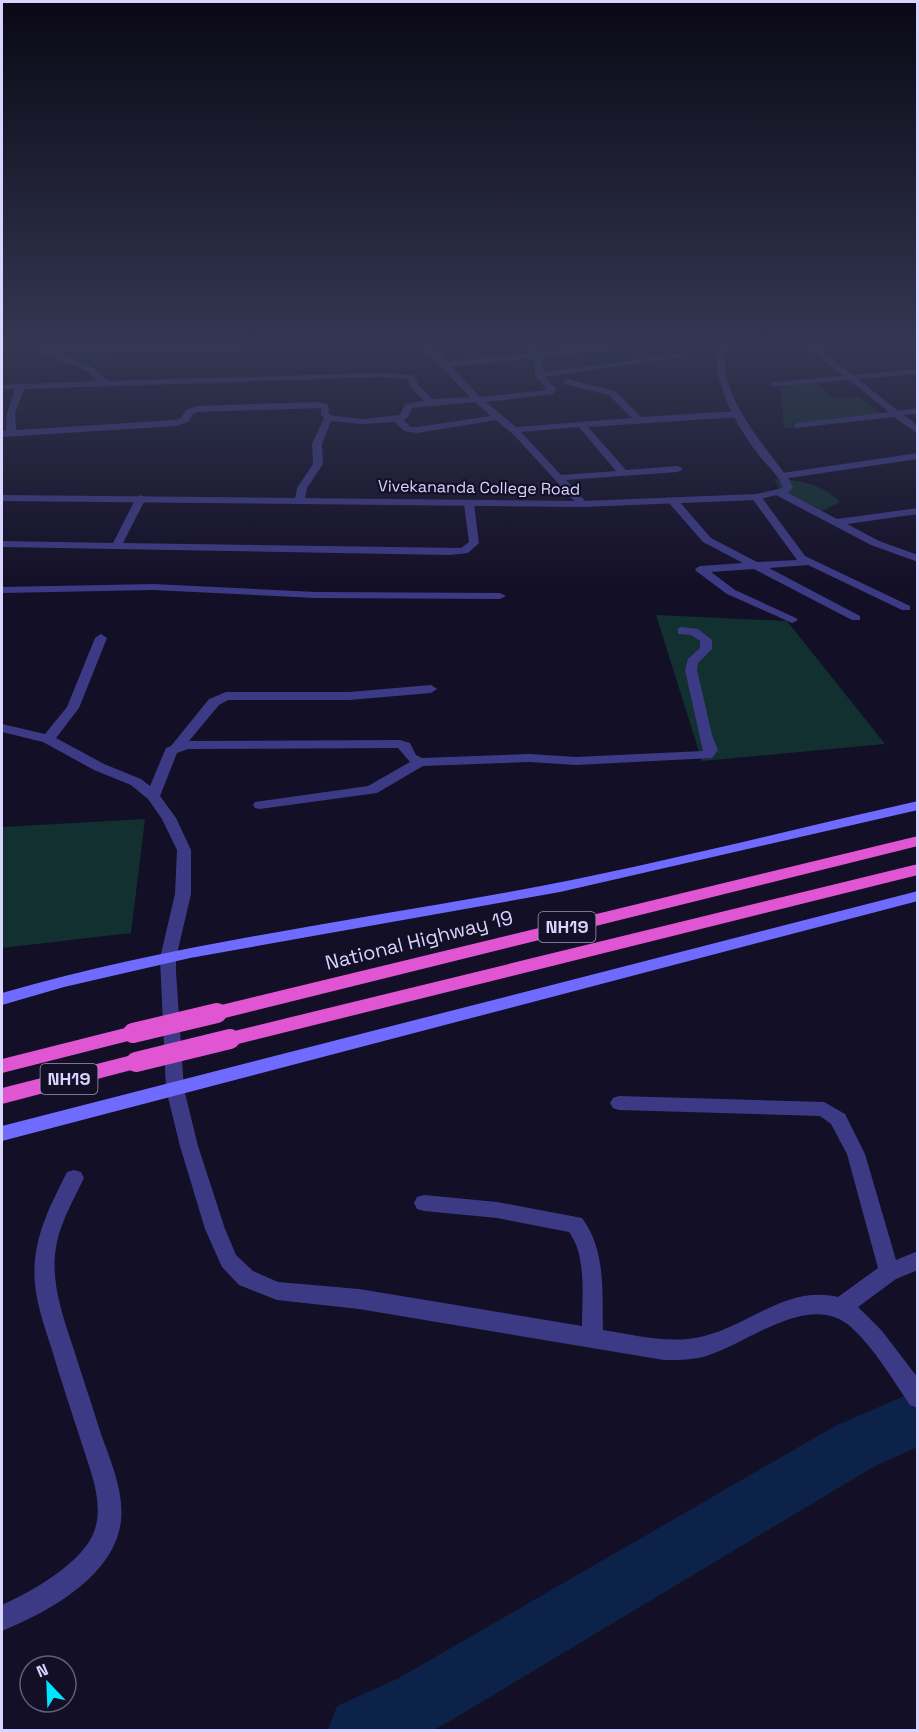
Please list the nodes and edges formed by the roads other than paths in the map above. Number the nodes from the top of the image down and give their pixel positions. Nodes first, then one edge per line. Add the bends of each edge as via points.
1 (162, 424) edge
2 (326, 424) edge
3 (403, 424) edge
4 (466, 424) edge
5 (507, 424) edge
6 (581, 424) joint
7 (744, 424) edge
8 (816, 424) edge
9 (798, 426) dead end
10 (514, 430) junction
11 (6, 433) edge
12 (918, 456) edge
13 (678, 469) dead end
14 (623, 473) junction
15 (782, 476) junction
16 (560, 478) junction
17 (780, 493) junction
18 (756, 497) junction
19 (2, 498) edge
20 (141, 498) junction
21 (300, 499) junction
22 (673, 501) junction
23 (469, 504) junction
24 (583, 504) junction
25 (918, 511) edge
26 (838, 522) junction
27 (2, 544) edge
28 (117, 545) junction
29 (918, 559) edge
30 (811, 562) junction
31 (754, 564) junction
32 (2, 590) edge
33 (500, 596) dead end
34 (906, 608) dead end
35 (856, 618) dead end
36 (792, 620) dead end
37 (682, 631) dead end
38 (101, 638) dead end
39 (431, 688) dead end
40 (2, 728) edge
41 (48, 739) junction
42 (177, 747) junction
43 (420, 762) junction
44 (153, 796) junction
45 (260, 805) dead end
46 (918, 805) edge
47 (918, 841) edge
48 (918, 869) edge
49 (918, 896) edge
50 (168, 958) junction
51 (2, 999) edge
52 (2, 1066) edge
53 (175, 1089) junction
54 (2, 1096) edge
55 (619, 1103) dead end
56 (2, 1134) edge
57 (74, 1178) dead end
58 (424, 1203) dead end
59 (918, 1260) edge
60 (889, 1272) junction
61 (841, 1307) junction
62 (593, 1338) junction
63 (918, 1397) edge
64 (2, 1618) edge

1 - 11 street
2 - 21 street via 317,444 318,464 302,488
3 - 4 street via 410,430
5 - 10 street
6 - 10 street
6 - 14 street
7 - 15 street
8 - 9 street
10 - 16 street
12 - 15 street
13 - 14 street
14 - 16 street
15 - 17 street via 788,487
16 - 24 street
17 - 18 street, Vivekananda College Road
17 - 26 street
18 - 22 street, Vivekananda College Road
18 - 30 street via 801,558
19 - 20 street, Vivekananda College Road
20 - 21 street, Vivekananda College Road
20 - 28 street
21 - 23 street, Vivekananda College Road
22 - 24 street, Vivekananda College Road
22 - 31 street via 707,540
23 - 24 street, Vivekananda College Road
23 - 28 street via 474,543 464,551
25 - 26 street
26 - 29 street via 874,543
27 - 28 street
30 - 31 street
30 - 34 street
31 - 35 street
31 - 36 street via 700,569 731,592
32 - 33 street via 153,587 316,595
37 - 43 street via 694,632 706,640 706,649 692,662 691,670 711,753 576,761 529,758
38 - 41 street via 73,708
39 - 42 street via 349,696 226,696 214,702
40 - 41 street
41 - 44 street via 136,782
42 - 43 street via 390,743 405,746 411,758
42 - 44 street via 167,758
43 - 45 street via 372,790
44 - 50 street via 184,850 183,894
46 - 50 main road via 739,849 561,886
47 - 52 highway, National Highway 19 / NH19, bridge
48 - 54 highway, NH19, bridge
49 - 53 main road
50 - 51 main road
50 - 53 street
53 - 56 main road
53 - 62 street via 215,1229 229,1261 246,1278 277,1291 359,1299
55 - 60 street via 824,1109 838,1119 856,1154
57 - 64 street via 51,1225 45,1254 45,1284 108,1490 110,1514 105,1537 88,1563
58 - 62 street via 497,1210 575,1224 583,1232 588,1253
59 - 60 street
60 - 61 street
61 - 62 street via 812,1304 788,1309 711,1345 689,1350 663,1350
61 - 63 street via 859,1319

